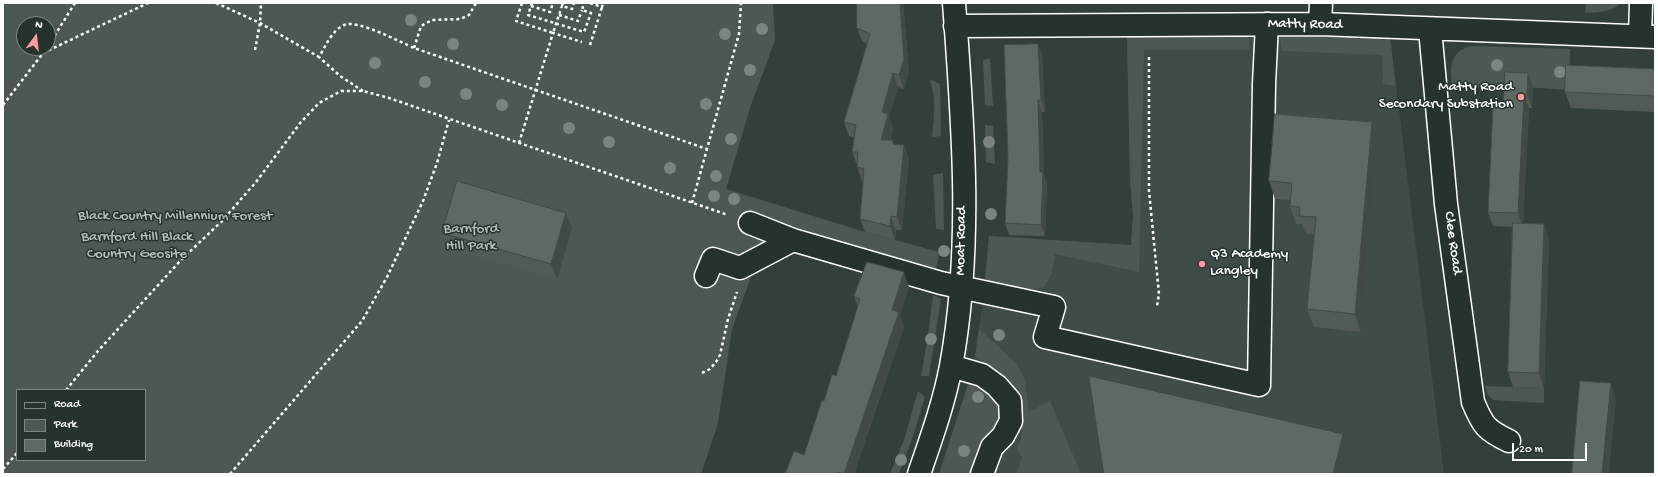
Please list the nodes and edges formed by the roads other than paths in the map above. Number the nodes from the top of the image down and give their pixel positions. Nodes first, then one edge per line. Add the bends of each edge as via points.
1 (954, 3) edge
2 (1641, 3) edge
3 (1320, 13) edge
4 (1267, 24) junction
5 (956, 26) junction
6 (1430, 29) junction
7 (1648, 37) edge
8 (750, 223) road end
9 (793, 240) junction
10 (706, 276) dead end
11 (961, 288) junction
12 (951, 366) junction
13 (1509, 441) dead end
14 (919, 474) edge
15 (982, 474) edge

1 - 5 street, Moat Road
2 - 7 street
3 - 4 street, Matty Road
3 - 6 street, Matty Road
4 - 5 street, Matty Road
4 - 11 street via 1259,385 1045,337 1054,307
5 - 11 street, Moat Road via 964,151
6 - 7 street, Matty Road
6 - 13 street, Clee Road via 1446,204 1473,402 1480,420 1490,432
8 - 9 street
9 - 10 street via 740,268 713,259
9 - 11 street
11 - 12 street, Moat Road
12 - 14 street, Moat Road via 937,421
12 - 15 street via 982,375 997,386 1010,401 1011,421 1003,436 992,447

